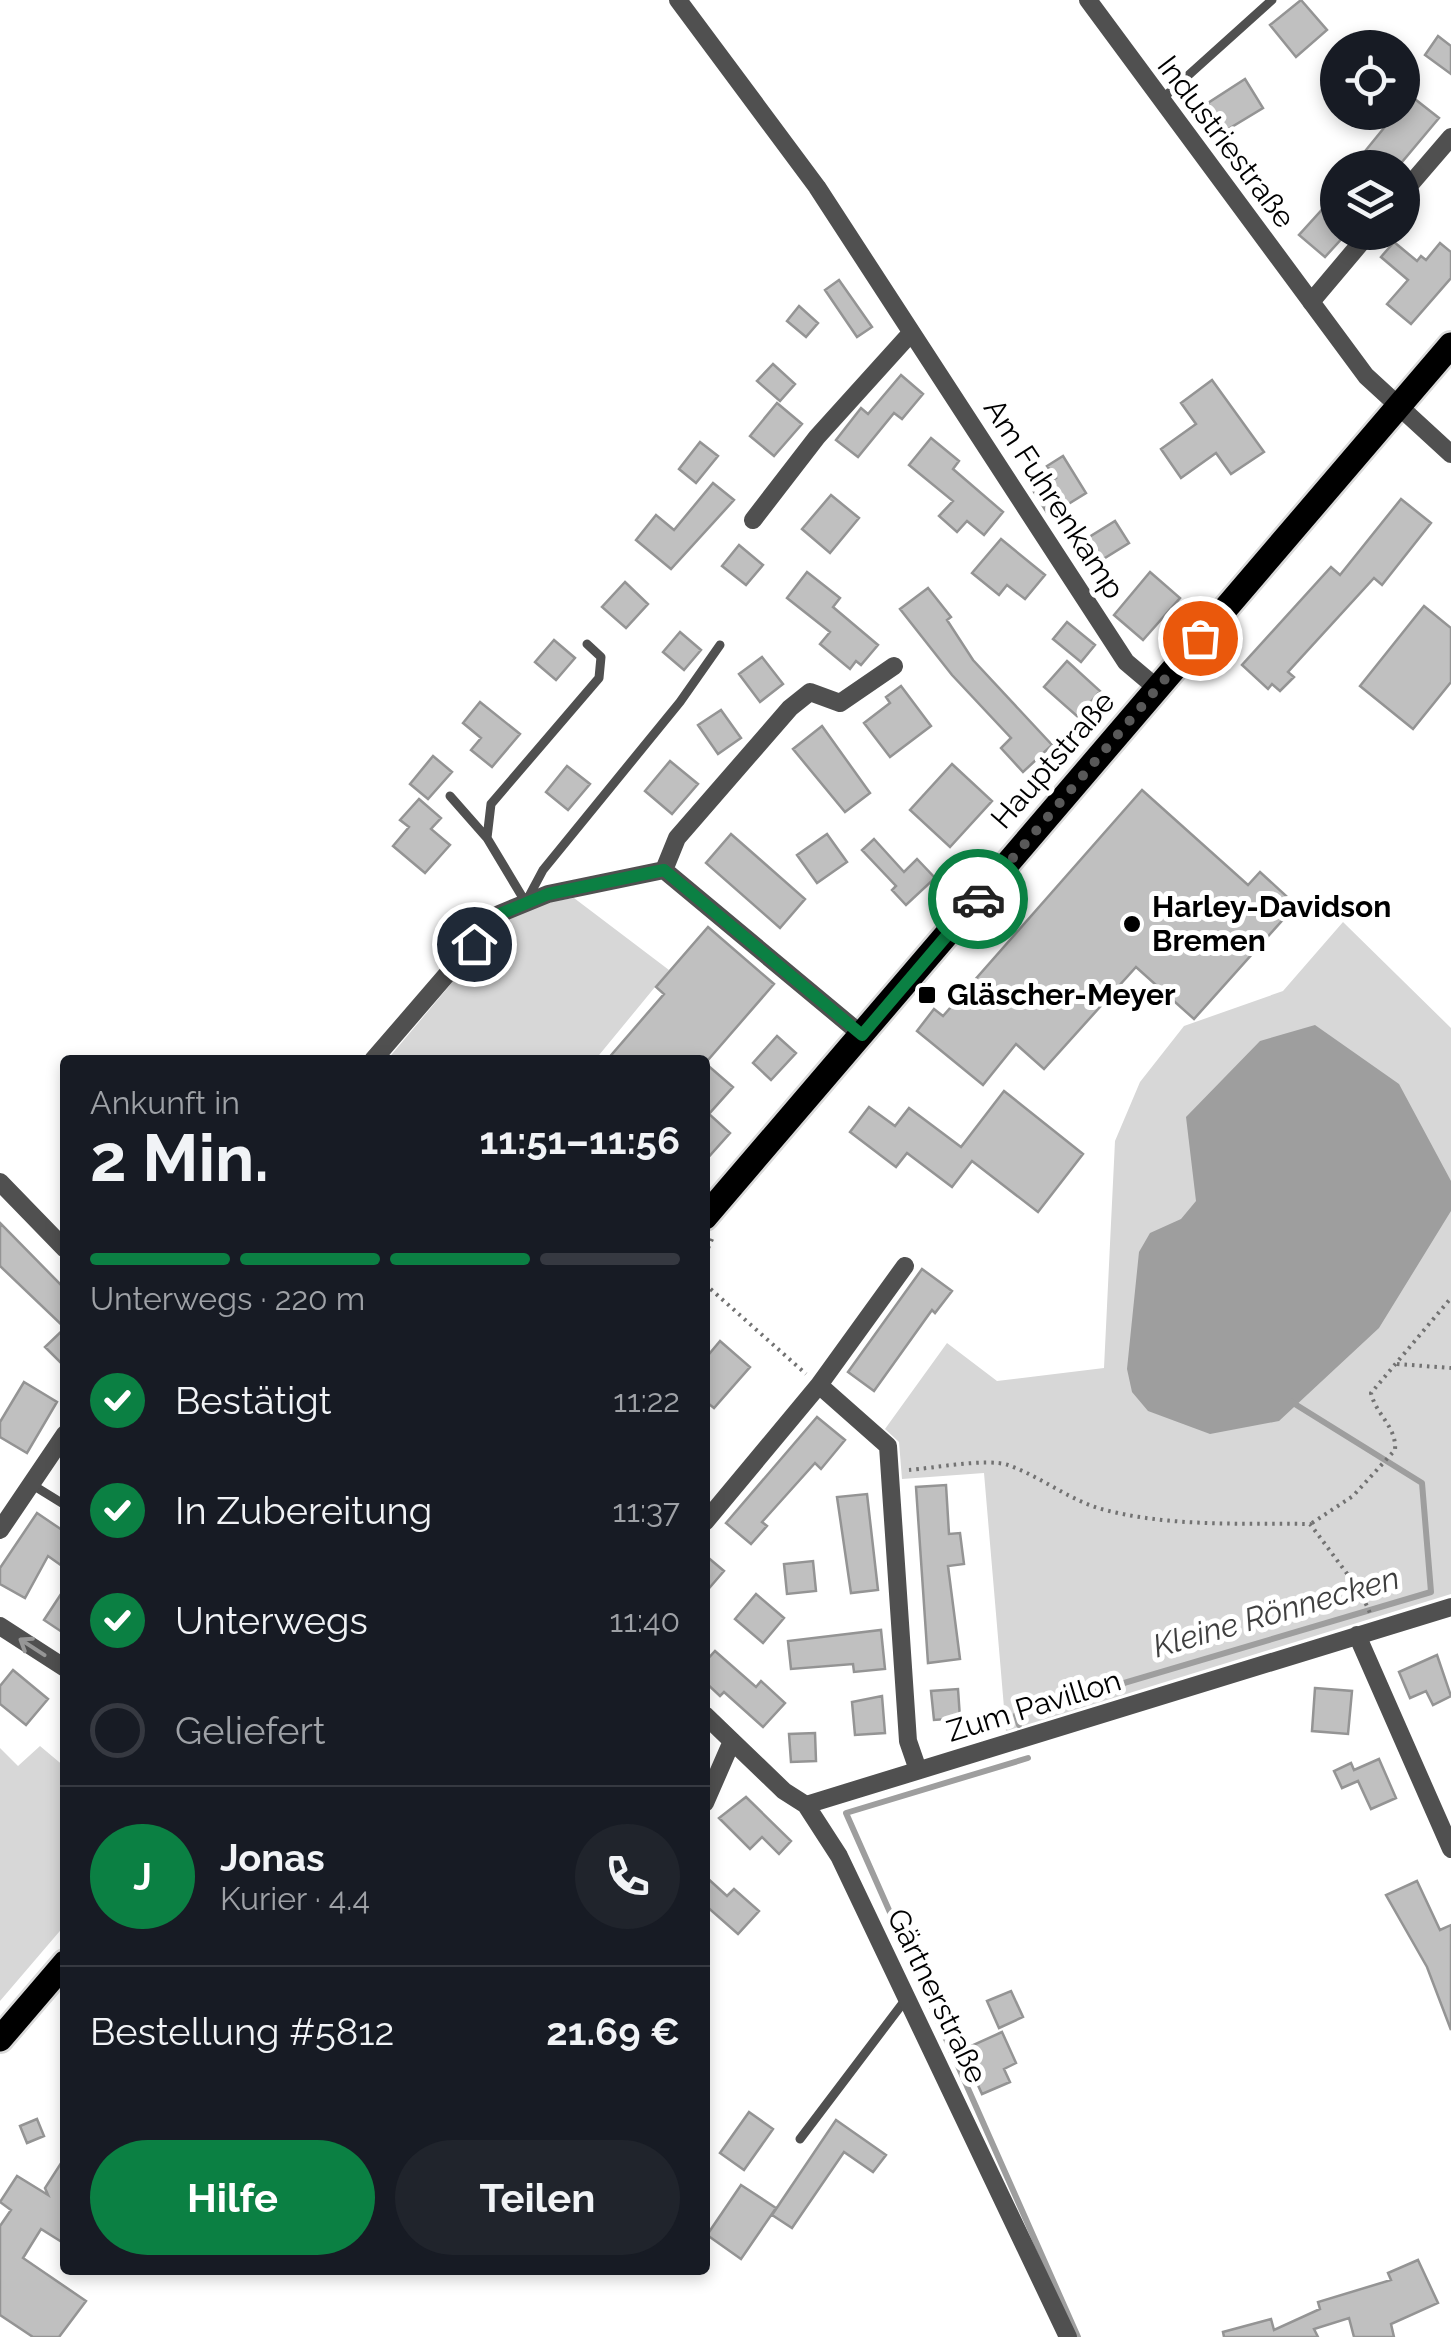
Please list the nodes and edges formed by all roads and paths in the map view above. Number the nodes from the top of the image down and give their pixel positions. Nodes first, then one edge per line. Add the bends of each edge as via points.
1 (678, 0) edge
2 (1088, 0) edge
3 (1272, 0) edge
4 (1160, 101) junction
5 (1451, 137) edge
6 (1420, 173) edge
7 (1355, 250) edge
8 (1311, 302) junction
9 (911, 333) junction
10 (1451, 345) edge
11 (1398, 408) junction
12 (1451, 454) edge
13 (754, 520) dead end
14 (587, 644) dead end
15 (720, 646) dead end
16 (894, 666) dead end
17 (1158, 688) junction
18 (450, 796) dead end
19 (488, 838) junction
20 (664, 870) junction
21 (526, 903) junction
22 (862, 1035) junction
23 (377, 1055) edge
24 (0, 1182) edge
25 (710, 1211) edge
26 (60, 1244) edge
27 (906, 1266) dead end
28 (710, 1288) edge
29 (1451, 1298) edge
30 (1398, 1364) junction
31 (1451, 1368) edge
32 (818, 1384) junction
33 (60, 1441) edge
34 (890, 1472) junction
35 (31, 1484) junction
36 (60, 1503) edge
37 (710, 1516) edge
38 (1310, 1524) junction
39 (0, 1530) edge
40 (1451, 1606) edge
41 (1372, 1619) dead end
42 (0, 1626) edge
43 (1358, 1635) junction
44 (60, 1665) edge
45 (710, 1720) edge
46 (732, 1742) junction
47 (918, 1770) junction
48 (710, 1792) edge
49 (806, 1806) junction
50 (1451, 1849) edge
51 (60, 1969) edge
52 (908, 1997) junction
53 (0, 2039) edge
54 (800, 2140) dead end
55 (1068, 2337) edge

1 - 9 street, Am Fuhrenkamp via 806,172
2 - 4 street, Industriestraße
3 - 4 lane
4 - 8 street, Industriestraße
5 - 6 street
7 - 8 street
8 - 11 street, Industriestraße
9 - 13 street via 817,437
9 - 17 street, Am Fuhrenkamp via 1126,662
10 - 11 main road, Hauptstraße
11 - 12 street, Industriestraße
11 - 17 main road, Hauptstraße
14 - 19 lane via 601,657 598,678 490,804
15 - 21 lane via 543,870
16 - 20 street via 840,703 810,692 790,708 677,838
17 - 22 main road, Hauptstraße
18 - 19 lane
19 - 21 lane
20 - 21 street
20 - 22 street
21 - 23 street via 500,914
22 - 25 main road, Hauptstraße
24 - 26 street
27 - 32 street
28 - 32 path
29 - 30 path
30 - 31 path
30 - 38 path via 1372,1393 1375,1411 1393,1431 1395,1450 1335,1512
32 - 34 street via 888,1446
32 - 37 street
33 - 35 street
34 - 38 path via 1005,1463 1062,1494 1145,1518
34 - 47 street via 908,1741
35 - 36 lane
35 - 39 street
38 - 41 path
40 - 43 street, Zum Pavillon
44 -> 42 street
43 - 47 street, Zum Pavillon
43 - 50 street
45 - 46 street, Gärtnerstraße
46 - 48 street
46 - 49 street, Gärtnerstraße
47 - 49 street, Zum Pavillon
49 - 52 street, Gärtnerstraße via 839,1856
51 - 53 main road
52 - 54 lane
52 - 55 street, Gärtnerstraße

